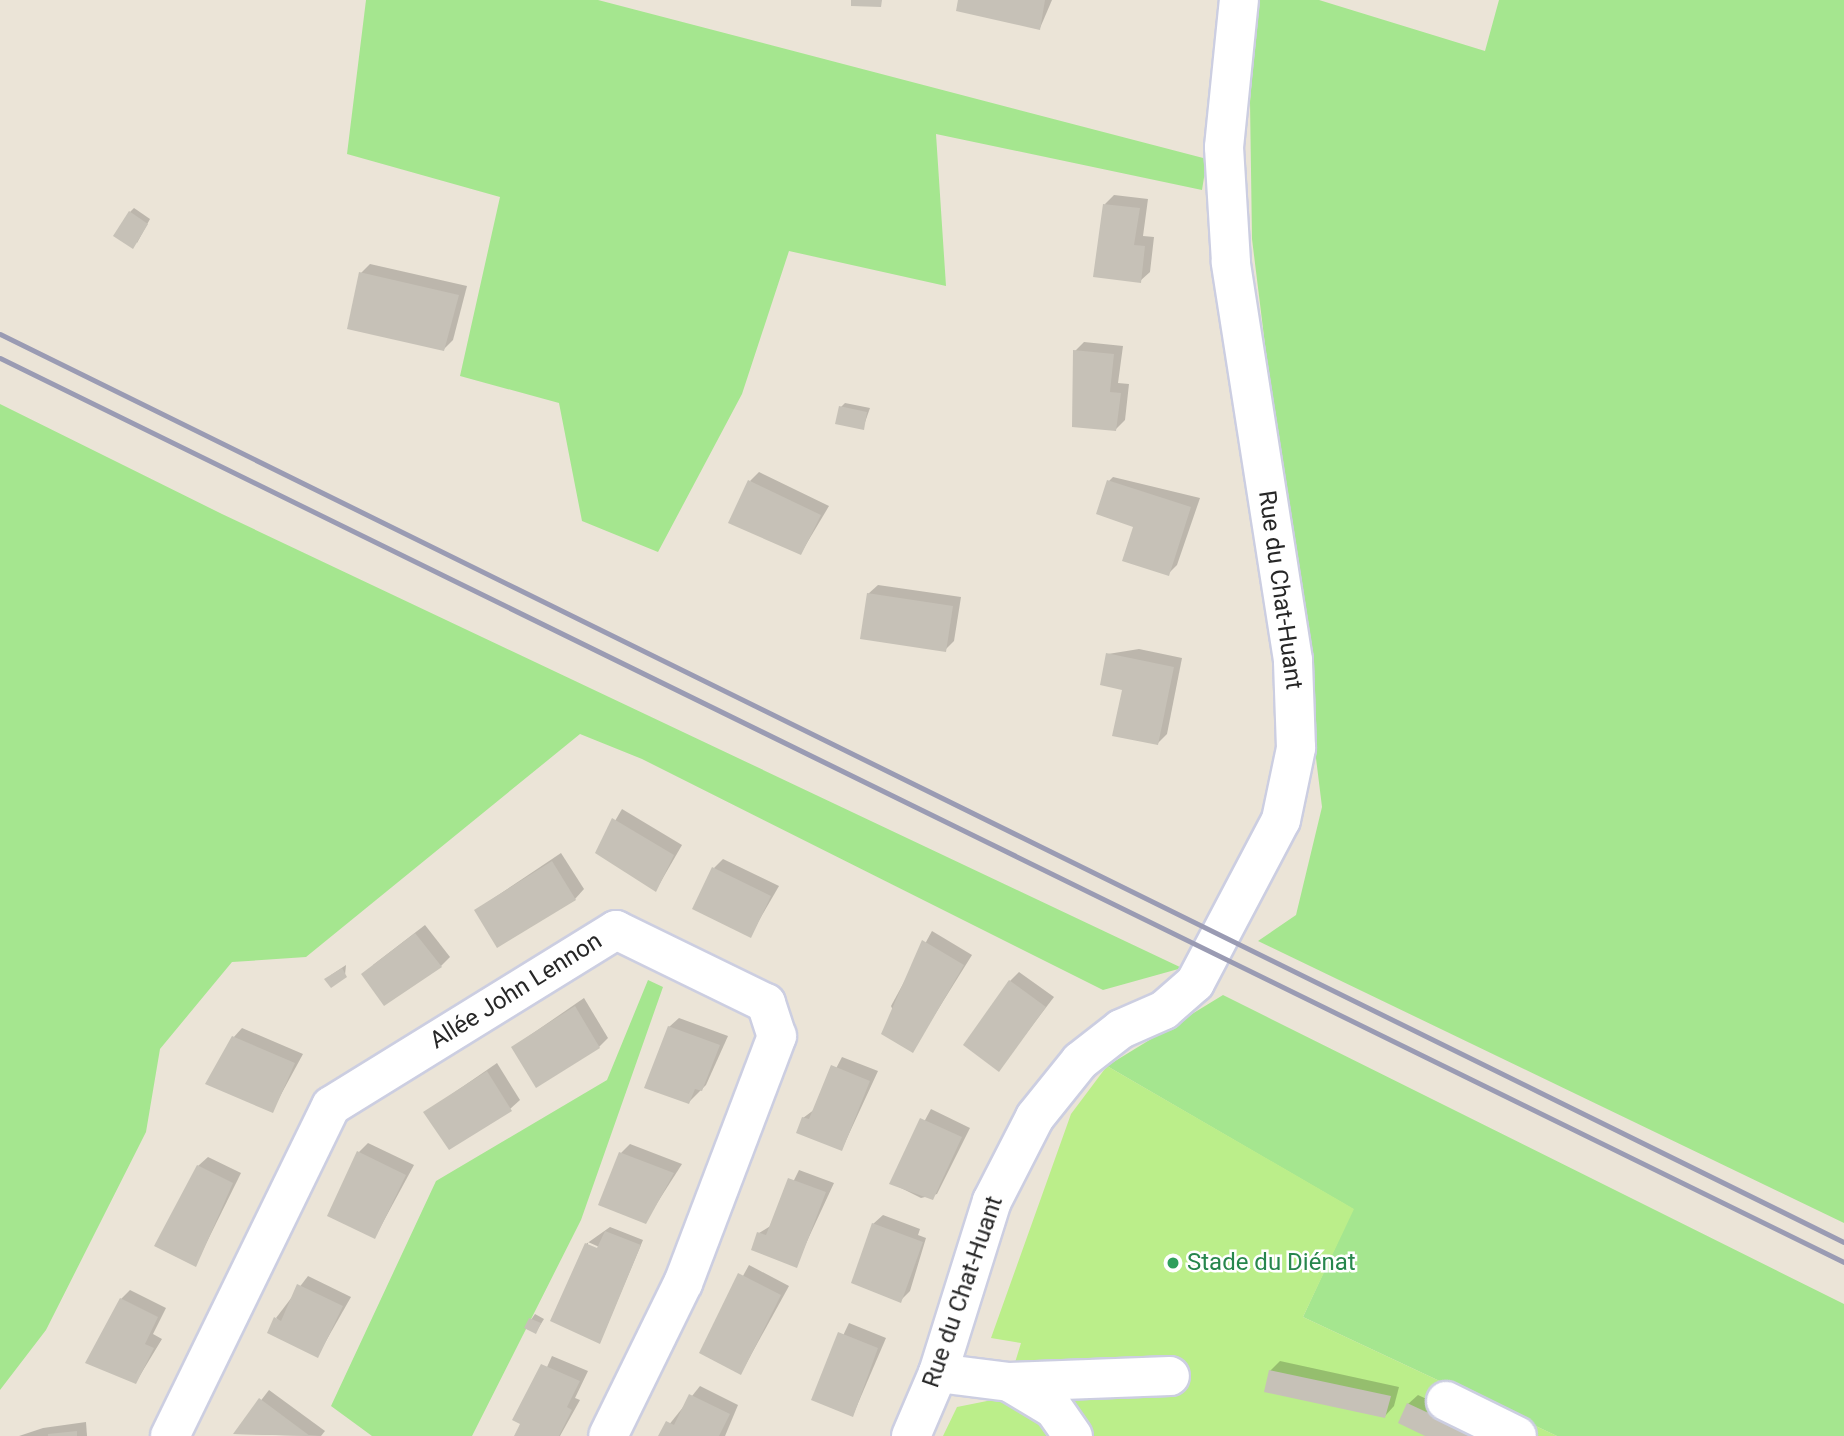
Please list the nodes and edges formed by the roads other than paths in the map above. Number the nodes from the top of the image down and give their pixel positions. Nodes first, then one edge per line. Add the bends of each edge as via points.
1 (1239, 0) edge
2 (938, 1373) junction
3 (1170, 1376) dead end
4 (1009, 1382) junction
5 (1446, 1401) dead end
6 (170, 1436) edge
7 (608, 1436) edge
8 (911, 1436) edge
9 (1073, 1436) edge
10 (1517, 1436) edge

1 - 2 street, Rue du Chat-Huant via 1224,147 1231,262 1293,660 1296,748 1280,820 1195,983 1164,1010 1121,1029 1080,1061 1035,1117 992,1201
2 - 4 street
2 - 8 street, Rue du Chat-Huant
3 - 4 street
4 - 9 street via 1054,1409
5 - 10 street
6 - 7 street, Allée John Lennon via 331,1106 616,930 766,1003 777,1036 683,1283

